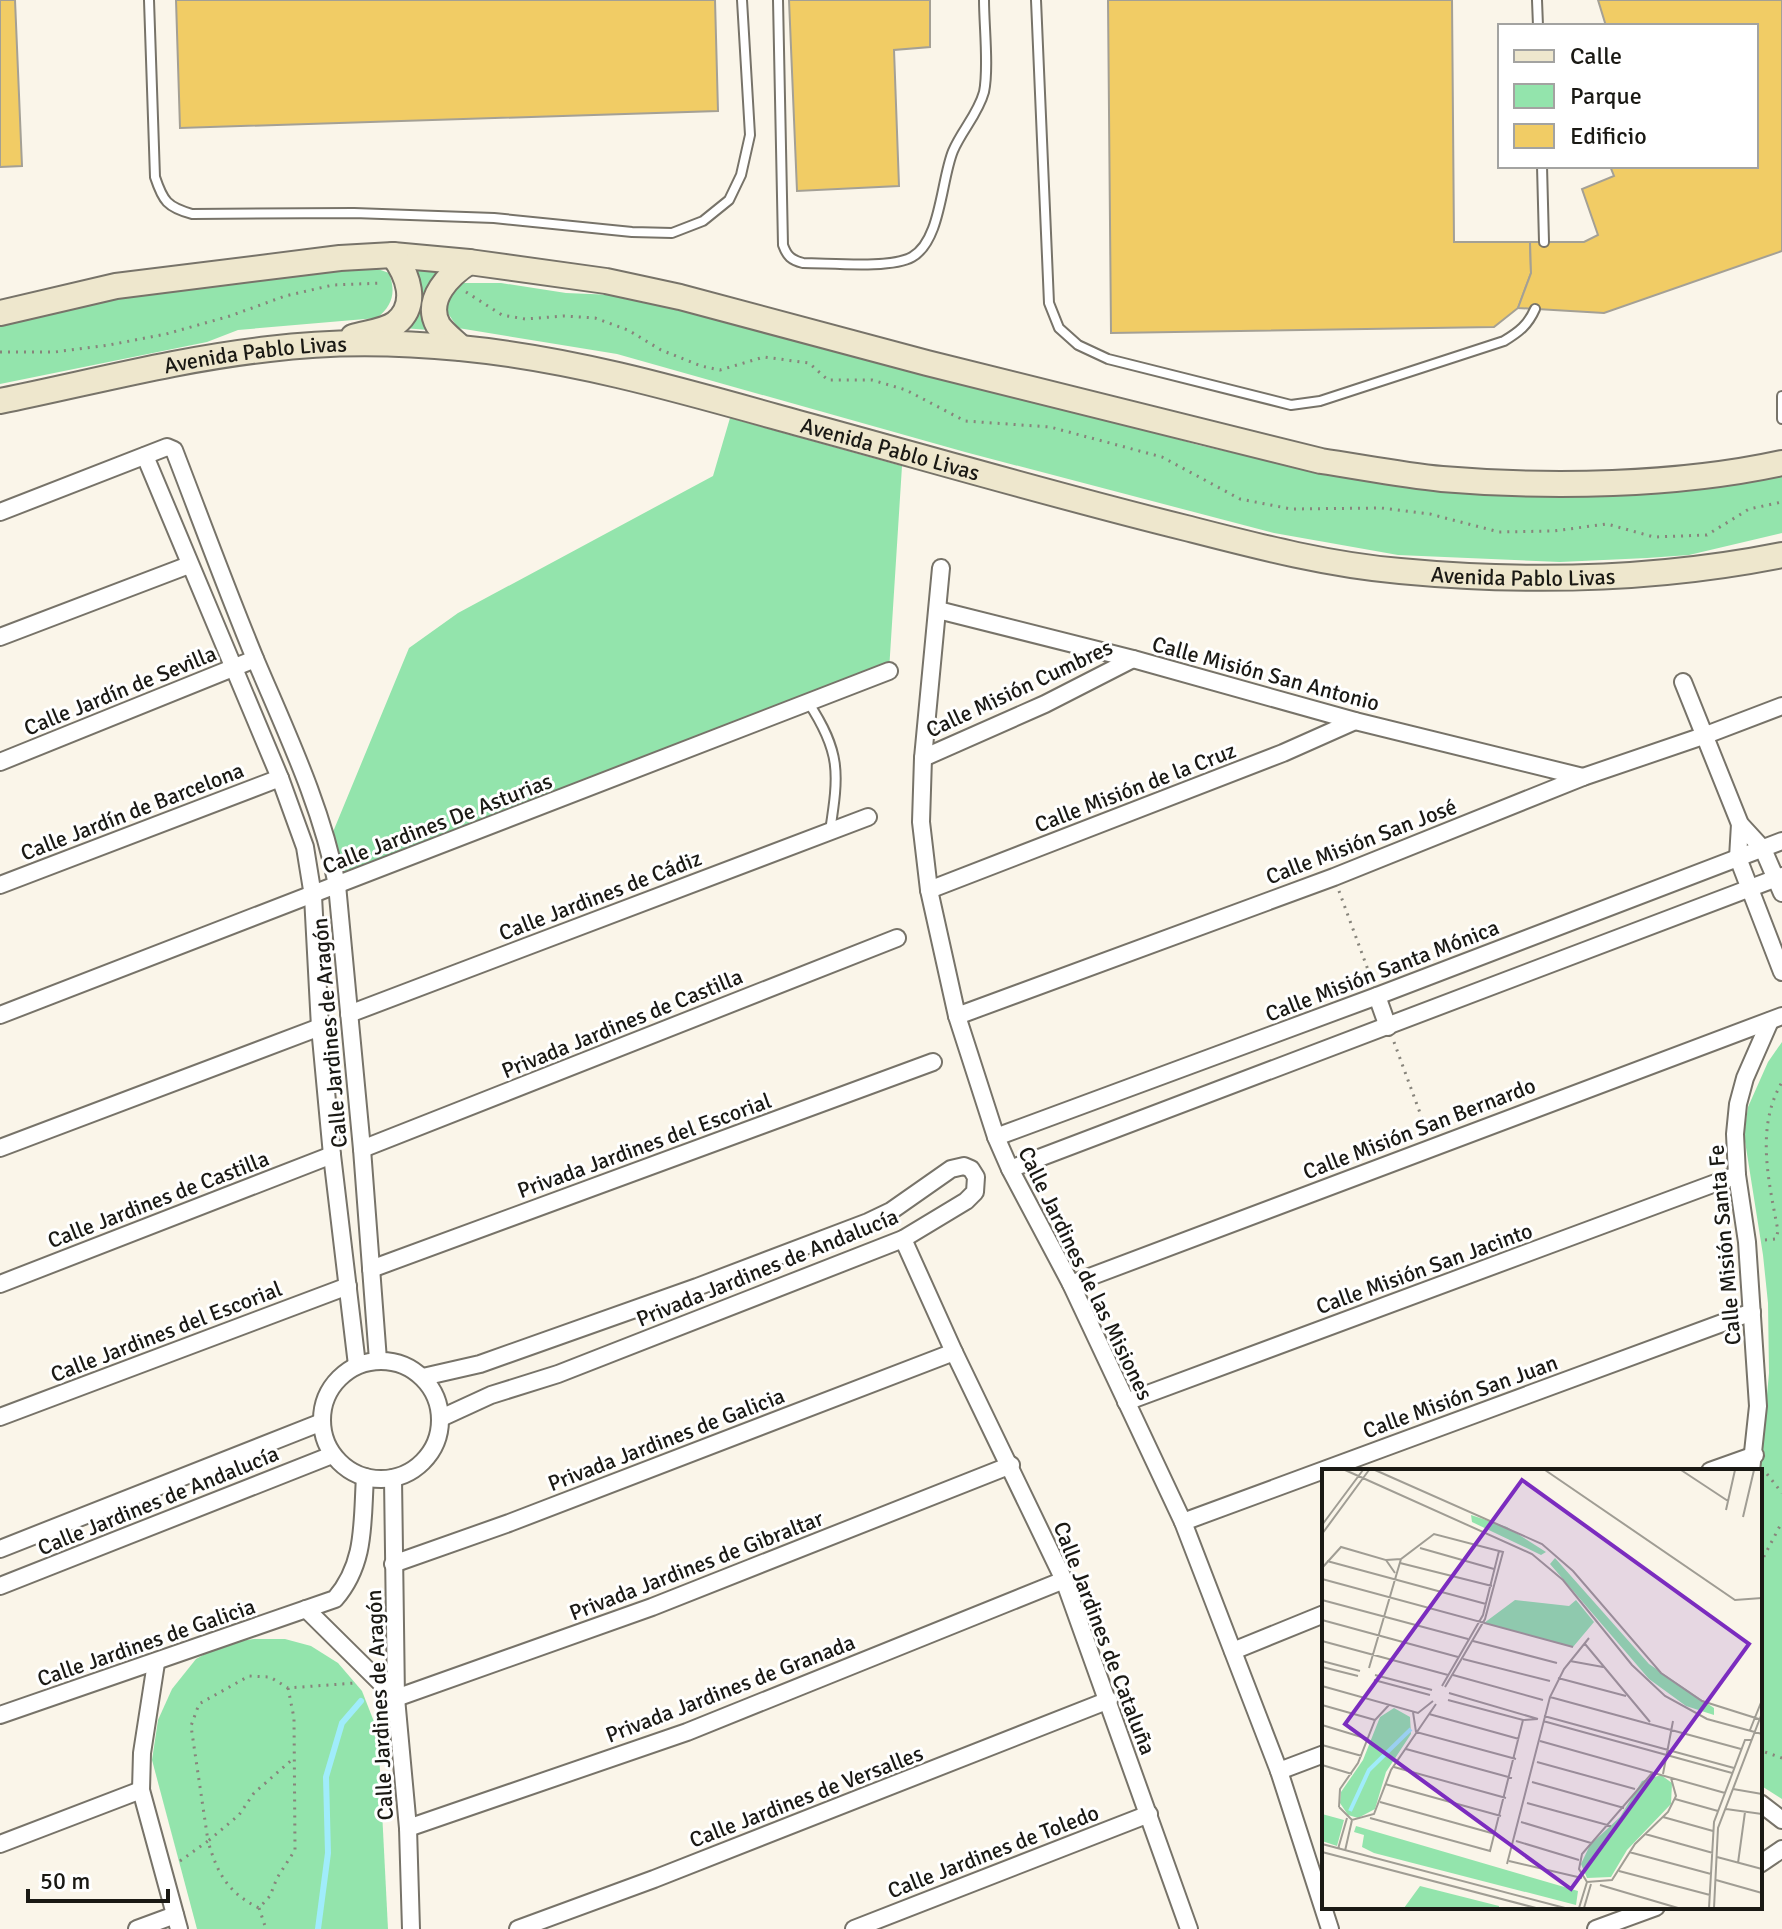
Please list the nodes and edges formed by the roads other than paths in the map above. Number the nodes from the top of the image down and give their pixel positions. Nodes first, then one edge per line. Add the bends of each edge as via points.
1 (149, 0) edge
2 (742, 0) edge
3 (778, 0) edge
4 (984, 0) edge
5 (1036, 0) edge
6 (1537, 0) edge
7 (1538, 24) edge
8 (1542, 168) edge
9 (1544, 242) dead end
10 (393, 255) junction
11 (469, 262) junction
12 (1535, 309) dead end
13 (0, 313) edge
14 (328, 345) junction
15 (461, 348) junction
16 (1782, 396) edge
17 (0, 401) edge
18 (1782, 419) edge
19 (145, 456) junction
20 (1782, 463) edge
21 (0, 512) edge
22 (1782, 554) edge
23 (189, 565) junction
24 (941, 568) dead end
25 (938, 610) junction
26 (0, 637) edge
27 (255, 659) junction
28 (1133, 659) junction
29 (232, 669) junction
30 (889, 671) dead end
31 (1683, 682) dead end
32 (808, 702) junction
33 (1782, 706) edge
34 (1355, 721) junction
35 (1706, 735) junction
36 (923, 758) junction
37 (0, 762) edge
38 (1583, 777) junction
39 (280, 778) junction
40 (868, 817) dead end
41 (1740, 824) junction
42 (830, 831) junction
43 (1782, 841) edge
44 (1763, 849) junction
45 (1738, 858) junction
46 (1780, 882) edge
47 (0, 885) edge
48 (337, 885) junction
49 (1748, 889) junction
50 (929, 890) junction
51 (313, 896) junction
52 (897, 938) dead end
53 (1782, 972) edge
54 (1377, 996) junction
55 (349, 1014) junction
56 (0, 1015) edge
57 (957, 1016) junction
58 (1776, 1018) edge
59 (320, 1027) junction
60 (1388, 1027) junction
61 (933, 1062) dead end
62 (996, 1137) junction
63 (0, 1148) edge
64 (362, 1149) junction
65 (332, 1155) junction
66 (1010, 1169) junction
67 (1737, 1175) junction
68 (903, 1239) junction
69 (371, 1269) junction
70 (0, 1284) edge
71 (1071, 1284) junction
72 (348, 1286) junction
73 (1752, 1312) junction
74 (954, 1352) junction
75 (378, 1360) junction
76 (357, 1365) junction
77 (423, 1377) junction
78 (1126, 1402) junction
79 (0, 1417) edge
80 (441, 1418) junction
81 (322, 1422) junction
82 (332, 1455) junction
83 (1753, 1463) edge
84 (1011, 1465) junction
85 (1327, 1469) edge
86 (1721, 1469) edge
87 (1322, 1471) edge
88 (365, 1477) junction
89 (393, 1478) junction
90 (1183, 1522) junction
91 (0, 1549) edge
92 (393, 1564) junction
93 (1064, 1580) junction
94 (0, 1586) edge
95 (306, 1609) junction
96 (1322, 1615) edge
97 (1233, 1651) junction
98 (156, 1663) junction
99 (396, 1698) junction
100 (1109, 1700) junction
101 (0, 1715) edge
102 (1322, 1755) edge
103 (1279, 1771) junction
104 (141, 1790) junction
105 (1762, 1805) edge
106 (1149, 1814) junction
107 (1782, 1820) edge
108 (408, 1828) junction
109 (0, 1844) edge
110 (1782, 1849) edge
111 (1762, 1863) edge
112 (1321, 1890) edge
113 (1325, 1909) edge
114 (1651, 1909) edge
115 (177, 1922) edge
116 (137, 1929) edge
117 (411, 1929) edge
118 (518, 1929) edge
119 (854, 1929) edge
120 (1189, 1929) edge
121 (1330, 1929) edge
122 (1596, 1929) edge

1 - 2 lane via 155,177 161,197 175,209 192,214 494,218 672,233 703,221 729,200 741,175 750,135
3 - 4 lane via 783,245 793,261 803,263 895,263 925,246 952,153 978,110 984,89
5 - 12 lane via 1049,303 1059,328 1078,345 1108,359 1291,405 1320,401 1504,341 1521,332
6 - 7 lane
8 - 9 lane
10 - 11 main road
10 - 13 main road via 116,286
10 - 14 main road via 409,287 408,309 394,325
11 - 15 main road via 440,288 435,309 438,325
11 - 20 main road via 680,297 1321,461 1441,479 1551,484 1652,480
14 - 15 main road, Avenida Pablo Livas
14 - 17 main road, Avenida Pablo Livas via 268,349
15 - 22 main road, Avenida Pablo Livas via 584,366 1099,507 1327,561 1399,571 1547,578 1661,574
16 - 18 lane
19 - 21 street
19 - 23 street, Calle Jardines de Aragón
19 - 27 street, Calle Jardines de Aragón via 174,450
23 - 26 street
23 - 29 street, Calle Jardines de Aragón
24 - 25 street, Calle Jardines de las Misiones
25 - 28 street, Calle Misión San Antonio
25 - 36 street, Calle Jardines de las Misiones
27 - 29 street, Calle Jardín de Sevilla
27 - 48 street, Calle Jardines de Aragón via 305,776
28 - 34 street, Calle Misión San Antonio
28 - 36 street, Calle Misión Cumbres
29 - 37 street, Calle Jardín de Sevilla
29 - 39 street, Calle Jardines de Aragón
30 - 32 street, Calle Jardines De Asturias
31 - 35 street
32 - 42 lane via 826,729 835,762
32 - 48 street, Calle Jardines De Asturias
33 - 35 street, Calle Misión San José
34 - 38 street, Calle Misión San Antonio
34 - 50 street, Calle Misión de la Cruz
35 - 38 street, Calle Misión San José
35 - 41 street
36 - 50 street, Calle Jardines de las Misiones via 921,822
38 - 57 street, Calle Misión San José via 1334,877
39 - 47 street, Calle Jardín de Barcelona
39 - 51 street, Calle Jardines de Aragón via 305,847
40 - 42 street, Calle Jardines de Cádiz
41 - 44 street
41 - 45 street
42 - 55 street, Calle Jardines de Cádiz
43 - 44 street, Calle Misión Santa Mónica
44 - 45 street, Calle Misión Santa Mónica
44 - 46 street
45 - 49 street
45 - 54 street, Calle Misión Santa Mónica
46 - 49 street
48 - 51 street, Calle Jardines De Asturias
48 - 55 street, Calle Jardines de Aragón
49 - 53 street
49 - 60 street
50 - 57 street, Calle Jardines de las Misiones
51 - 56 street, Calle Jardines De Asturias
51 - 59 street, Calle Jardines de Aragón
52 - 64 street, Privada Jardines de Castilla
54 - 60 street
54 - 62 street, Calle Misión Santa Mónica
55 - 64 street, Calle Jardines de Aragón
57 - 62 street, Calle Jardines de las Misiones
58 - 67 street, Calle Misión Santa Fe via 1738,1104
58 - 71 street, Calle Misión San Bernardo
59 - 63 street
59 - 65 street, Calle Jardines de Aragón
60 - 66 street
61 - 69 street, Privada Jardines del Escorial
62 - 66 street, Calle Jardines de las Misiones
64 - 69 street, Calle Jardines de Aragón
65 - 70 street, Calle Jardines de Castilla
65 - 72 street, Calle Jardines de Aragón
66 - 71 street, Calle Jardines de las Misiones
67 - 73 street, Calle Misión Santa Fe
67 - 78 street, Calle Misión San Jacinto
68 - 74 street, Calle Jardines de Cataluña
68 - 77 street, Privada Jardines de Andalucía via 972,1196 978,1184 971,1169 951,1169 868,1222 697,1287 480,1364
68 - 80 street, Privada Jardines de Andalucía
69 - 75 street, Calle Jardines de Aragón
71 - 78 street, Calle Jardines de las Misiones
72 - 76 street, Calle Jardines de Aragón
72 - 79 street, Calle Jardines del Escorial
73 - 83 street, Calle Misión Santa Fe via 1758,1406
73 - 85 street, Calle Misión San Juan
74 - 84 street, Calle Jardines de Cataluña
74 - 92 street, Privada Jardines de Galicia
75 - 76 street
75 - 77 street via 403,1363
76 - 81 street via 332,1386
77 - 80 street via 436,1396
78 - 90 street, Calle Jardines de las Misiones
80 - 89 street via 428,1457 413,1471
81 - 82 street
81 - 91 street, Calle Jardines de Andalucía
82 - 88 street
82 - 94 street, Calle Jardines de Andalucía
83 - 86 street
84 - 93 street, Calle Jardines de Cataluña
84 - 99 street, Privada Jardines de Gibraltar via 652,1607
87 - 90 street, Calle Misión San Juan
88 - 89 street
88 - 95 street, Calle Jardines de Galicia via 357,1566 335,1599
89 - 92 street, Calle Jardines de Aragón
90 - 97 street, Calle Jardines de las Misiones
92 - 99 street, Calle Jardines de Aragón
93 - 100 street, Calle Jardines de Cataluña
93 - 108 street, Privada Jardines de Granada via 687,1732
95 - 98 street, Calle Jardines de Galicia
95 - 99 street
96 - 97 street
97 - 103 street, Calle Jardines de las Misiones
98 - 101 street, Calle Jardines de Galicia
98 - 104 street
99 - 108 street, Calle Jardines de Aragón
100 - 106 street, Calle Jardines de Cataluña
100 - 118 street, Calle Jardines de Versalles
102 - 103 street
103 - 112 street, Calle Jardines de las Misiones
104 - 109 street
104 - 115 street
105 - 107 street
106 - 119 street, Calle Jardines de Toledo
106 - 120 street, Calle Jardines de Cataluña
108 - 117 street, Calle Jardines de Aragón
110 - 111 street
113 - 121 street, Calle Jardines de las Misiones
114 - 122 street
115 - 116 street

